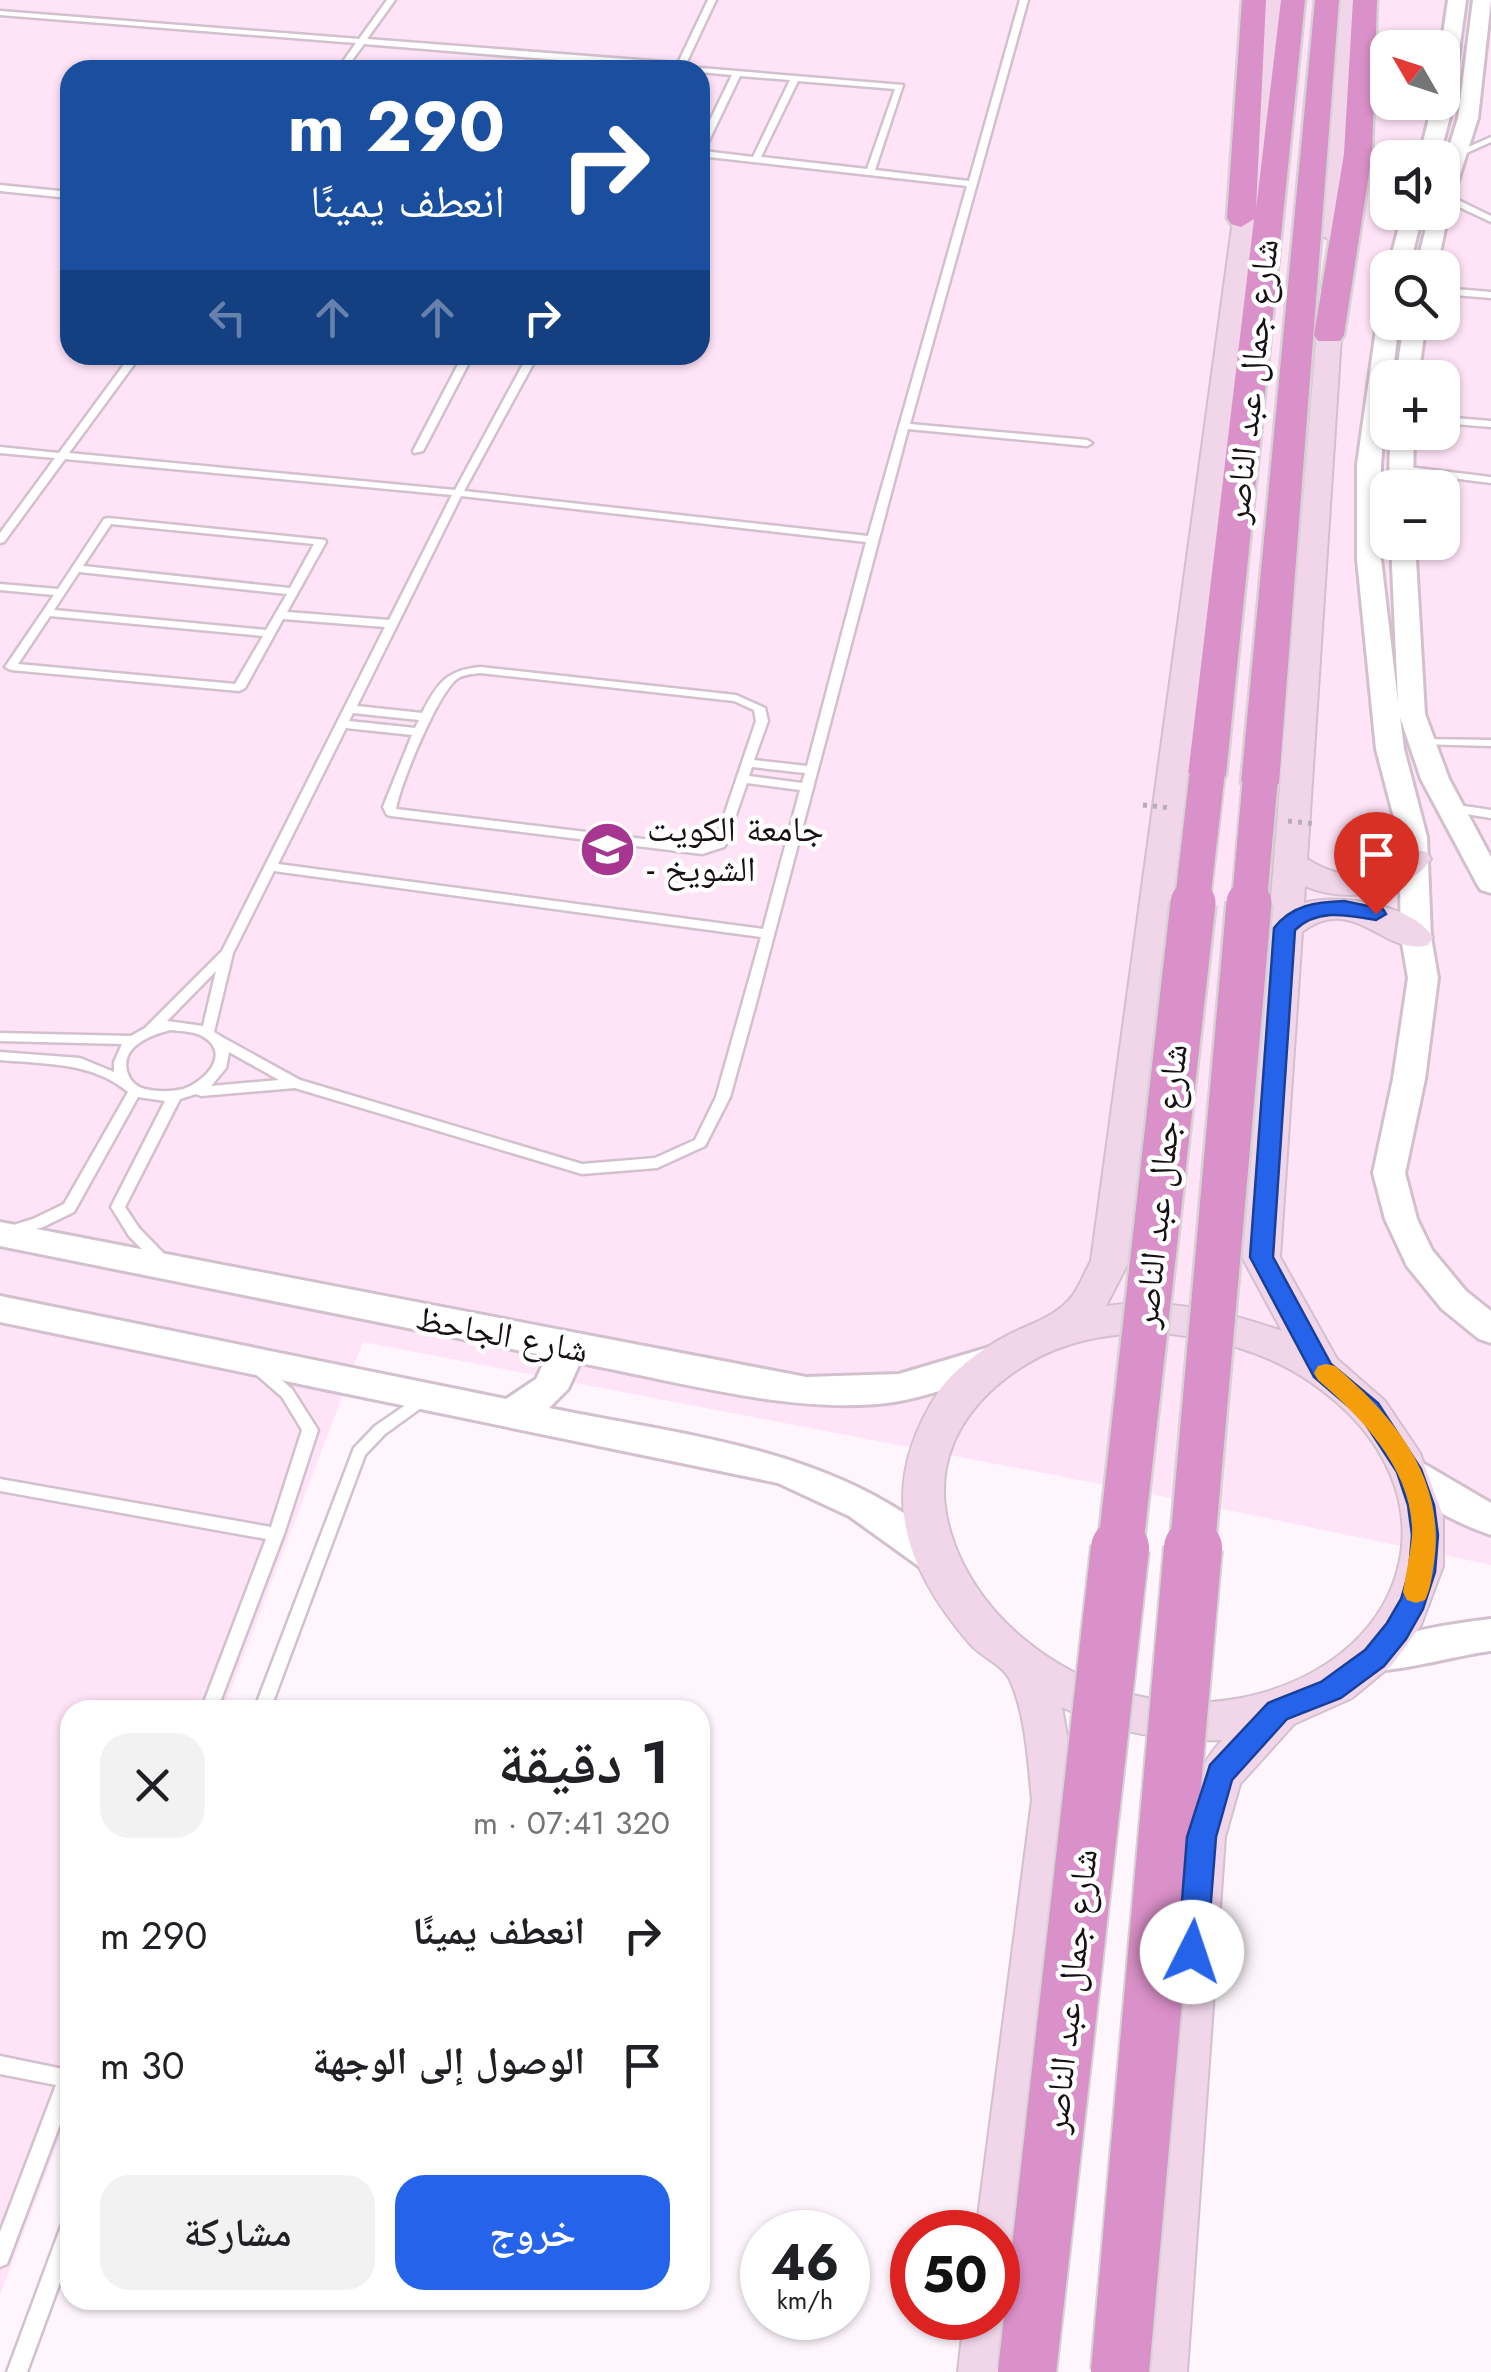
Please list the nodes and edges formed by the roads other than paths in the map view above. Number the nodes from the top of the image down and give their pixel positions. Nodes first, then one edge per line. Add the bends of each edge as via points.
1 (391, 0) edge
2 (712, 0) edge
3 (1024, 0) edge
4 (1273, 0) edge
5 (1327, 0) edge
6 (1351, 0) edge
7 (1365, 0) edge
8 (1457, 0) edge
9 (1266, 8) edge
10 (1485, 8) edge
11 (0, 13) edge
12 (360, 42) junction
13 (348, 60) edge
14 (582, 60) edge
15 (684, 60) edge
16 (710, 74) edge
17 (735, 77) junction
18 (795, 79) junction
19 (710, 131) edge
20 (1491, 136) edge
21 (1434, 140) edge
22 (1460, 147) joint
23 (710, 153) edge
24 (756, 158) junction
25 (871, 170) junction
26 (974, 180) junction
27 (0, 188) edge
28 (60, 193) edge
29 (1460, 210) edge
30 (1491, 219) edge
31 (1408, 230) edge
32 (1436, 230) edge
33 (1406, 238) junction
34 (1432, 242) junction
35 (1403, 250) edge
36 (1430, 250) edge
37 (1239, 256) junction
38 (1460, 293) edge
39 (1491, 296) edge
40 (1329, 335) junction
41 (1385, 340) edge
42 (129, 365) edge
43 (463, 365) edge
44 (528, 365) edge
45 (1460, 421) edge
46 (1491, 424) edge
47 (904, 426) junction
48 (1087, 443) dead end
49 (0, 450) edge
50 (418, 451) dead end
51 (62, 457) junction
52 (1460, 479) edge
53 (1491, 480) edge
54 (458, 493) junction
55 (0, 540) edge
56 (872, 540) junction
57 (1403, 560) edge
58 (76, 569) junction
59 (0, 587) edge
60 (294, 591) junction
61 (61, 592) junction
62 (47, 613) junction
63 (280, 615) junction
64 (392, 624) junction
65 (270, 633) junction
66 (350, 709) junction
67 (428, 717) junction
68 (342, 724) junction
69 (421, 732) junction
70 (1420, 742) junction
71 (1491, 743) edge
72 (747, 764) junction
73 (811, 770) junction
74 (742, 780) junction
75 (806, 787) junction
76 (1450, 808) junction
77 (1491, 814) edge
78 (1415, 859) junction
79 (1289, 863) junction
80 (270, 868) junction
81 (1491, 884) edge
82 (1284, 928) junction
83 (768, 934) junction
84 (1416, 937) junction
85 (227, 953) junction
86 (150, 1031) junction
87 (208, 1031) junction
88 (0, 1037) edge
89 (133, 1040) junction
90 (220, 1041) junction
91 (0, 1056) edge
92 (296, 1083) junction
93 (129, 1086) junction
94 (194, 1091) junction
95 (174, 1097) junction
96 (0, 1234) edge
97 (170, 1268) junction
98 (0, 1309) edge
99 (1491, 1330) edge
100 (1056, 1331) junction
101 (566, 1348) junction
102 (1004, 1356) junction
103 (253, 1364) junction
104 (1323, 1370) junction
105 (428, 1396) junction
106 (510, 1414) junction
107 (1409, 1469) junction
108 (0, 1485) edge
109 (1491, 1520) edge
110 (276, 1534) junction
111 (934, 1556) junction
112 (1491, 1635) edge
113 (1374, 1658) junction
114 (1030, 1671) junction
115 (213, 1700) edge
116 (266, 1700) edge
117 (1278, 1711) junction
118 (0, 2064) edge
119 (60, 2074) edge
120 (60, 2100) edge
121 (1005, 2210) edge
122 (60, 2256) edge
123 (0, 2257) edge
124 (989, 2340) edge
125 (17, 2372) edge
126 (985, 2372) edge
127 (1027, 2372) edge
128 (1120, 2372) edge
129 (1160, 2372) edge

1 - 12 lane
2 - 15 lane
3 - 26 lane
4 - 37 main road
5 - 128 highway, شارع جمال عبد الناصر, bridge
6 - 40 main road
7 - 40 highway via 1358,154
8 - 21 street
9 - 37 highway
9 - 127 highway, شارع جمال عبد الناصر, bridge
10 - 22 street
11 - 12 lane
12 - 13 lane
12 - 14 lane
16 - 17 lane
17 - 18 lane
17 - 19 lane
18 - 24 lane
18 - 25 lane via 900,87
20 - 22 lane
23 - 24 lane
24 - 25 lane
25 - 26 lane
26 - 47 lane
27 - 28 lane
29 - 30 lane
31 - 33 street
32 - 34 street
33 - 34 street
33 - 35 street
34 - 36 street
37 - 100 main road via 1110,1262 1086,1307
38 - 39 lane
40 - 79 main road
41 - 78 street via 1368,465 1369,559 1390,749
42 - 51 lane
43 - 50 lane
44 - 54 lane
45 - 46 lane
47 - 48 lane
47 - 56 lane
49 - 51 lane
51 - 54 lane
51 - 55 lane
52 - 53 lane
54 - 56 lane
54 - 64 lane
56 - 73 lane
57 - 70 street via 1412,714
58 - 60 lane
58 - 60 lane via 108,522 321,542
58 - 61 lane
59 - 61 lane
60 - 63 lane
61 - 62 lane
62 - 65 lane
62 - 65 lane via 12,667 239,688
63 - 64 lane
63 - 65 lane
64 - 66 lane
66 - 67 lane
66 - 68 lane
67 - 69 lane
67 - 72 lane via 448,680 463,671 736,698 758,708 762,721
68 - 69 lane
68 - 80 lane
69 - 74 lane via 389,807 398,815 712,850
70 - 71 lane
70 - 76 street
72 - 73 lane
72 - 74 lane
73 - 75 lane
74 - 75 lane
75 - 83 lane
76 - 77 lane
76 - 81 street
78 - 79 main road via 1374,884 1338,888
78 - 84 street
79 - 82 main road
80 - 83 lane
80 - 85 lane
82 - 84 main road via 1308,912 1344,908 1376,914
82 - 104 main road via 1261,1257
83 - 92 lane via 723,1097 700,1143 657,1163 582,1169
84 - 99 street via 1423,978 1389,1173 1419,1257 1454,1300
85 - 86 lane
85 - 87 lane
86 - 87 lane via 170,1025
86 - 89 lane
87 - 90 lane
88 - 89 lane
89 - 93 lane via 118,1068
90 - 92 lane
90 - 94 lane via 222,1068
91 - 93 lane via 80,1062
92 - 94 lane
93 - 95 lane
93 - 96 lane via 69,1208
94 - 95 lane
95 - 97 lane via 118,1208
96 - 97 street, شارع الجاحظ
97 - 101 street, شارع الجاحظ
98 - 103 street
100 - 102 main road
100 - 104 main road via 1122,1318 1192,1320 1261,1338
101 - 102 street, شارع الجاحظ via 843,1393 899,1388
101 - 106 street via 565,1366 551,1388
102 - 111 main road via 963,1390 936,1433 924,1482 924,1522
103 - 105 street
103 - 110 lane via 287,1393 310,1430
104 - 107 main road via 1369,1410
105 - 106 street
105 - 116 lane via 359,1452
106 - 111 street via 782,1470 882,1516
107 - 109 street
107 - 113 main road via 1425,1535 1422,1572 1414,1601
108 - 110 lane
110 - 115 lane
111 - 114 main road via 982,1631
112 - 113 street
113 - 117 main road via 1331,1690
114 - 117 main road via 1067,1691 1144,1716 1227,1720
114 - 121 main road via 1055,1800
117 - 129 main road via 1220,1774 1202,1837
118 - 119 lane
120 - 123 lane
122 - 125 lane
124 - 126 main road

